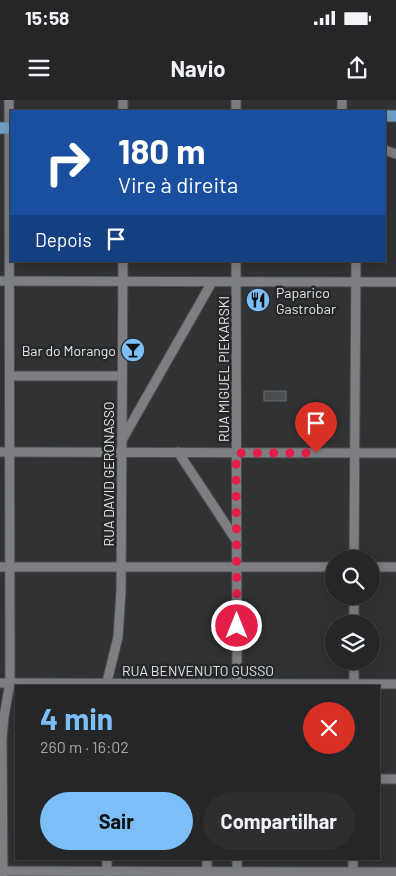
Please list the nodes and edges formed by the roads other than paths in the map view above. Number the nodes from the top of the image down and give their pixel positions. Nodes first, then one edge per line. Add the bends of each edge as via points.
1 (10, 100) edge
2 (7, 128) edge
3 (123, 262) edge
4 (236, 262) edge
5 (356, 262) edge
6 (0, 281) edge
7 (10, 281) junction
8 (123, 282) junction
9 (212, 282) junction
10 (236, 282) junction
11 (356, 282) junction
12 (396, 282) edge
13 (10, 376) junction
14 (122, 376) junction
15 (122, 441) junction
16 (0, 452) edge
17 (10, 452) junction
18 (122, 452) junction
19 (178, 452) junction
20 (236, 453) junction
21 (355, 453) junction
22 (396, 453) edge
23 (237, 540) junction
24 (354, 550) edge
25 (0, 567) edge
26 (10, 567) junction
27 (121, 567) junction
28 (237, 567) junction
29 (325, 567) edge
30 (380, 567) edge
31 (396, 567) edge
32 (354, 670) edge
33 (0, 684) edge
34 (10, 684) junction
35 (396, 684) edge
36 (106, 685) edge
37 (237, 685) edge
38 (354, 685) edge
39 (380, 780) edge
40 (396, 780) edge
41 (1, 781) edge
42 (107, 860) edge
43 (207, 860) edge
44 (237, 860) edge
45 (354, 860) edge
46 (207, 872) junction
47 (396, 872) edge
48 (2, 873) edge
49 (107, 874) edge
50 (237, 874) edge
51 (353, 874) edge

1 - 2 street
2 - 7 street
3 - 8 street, RUA DAVID GERONASSO
4 - 10 street, RUA MIGUEL PIEKARSKI
5 - 11 street
6 - 7 street
7 - 8 street
7 - 13 street
8 - 9 street
8 - 14 street, RUA DAVID GERONASSO
9 - 10 street
9 - 15 street
10 - 11 street
10 - 20 street, RUA MIGUEL PIEKARSKI
11 - 12 street
11 - 21 street
13 - 14 street
13 - 17 street
14 - 15 street, RUA DAVID GERONASSO
15 - 18 street, RUA DAVID GERONASSO
16 - 17 street
17 - 18 street
17 - 26 street
18 - 19 street
18 - 27 street, RUA DAVID GERONASSO
19 - 20 street
19 - 23 street
20 - 21 street
20 - 23 street, RUA MIGUEL PIEKARSKI
21 - 22 street
21 - 24 street
23 - 28 street, RUA MIGUEL PIEKARSKI
25 - 26 street
26 - 27 street
26 - 34 street
27 - 28 street
27 - 36 street, RUA DAVID GERONASSO via 118,637
28 - 29 street
28 - 37 street, RUA MIGUEL PIEKARSKI
30 - 31 street
32 - 38 street
33 - 34 street, RUA BENVENUTO GUSSO
34 - 36 street, RUA BENVENUTO GUSSO
34 - 41 street via 3,728
35 - 38 street, RUA BENVENUTO GUSSO
36 - 37 street, RUA BENVENUTO GUSSO
37 - 38 street, RUA BENVENUTO GUSSO
39 - 40 street
41 - 48 street
42 - 49 street
43 - 46 street
44 - 50 street
45 - 51 street
46 - 49 street
46 - 50 street
47 - 51 street
48 - 49 street
50 - 51 street

